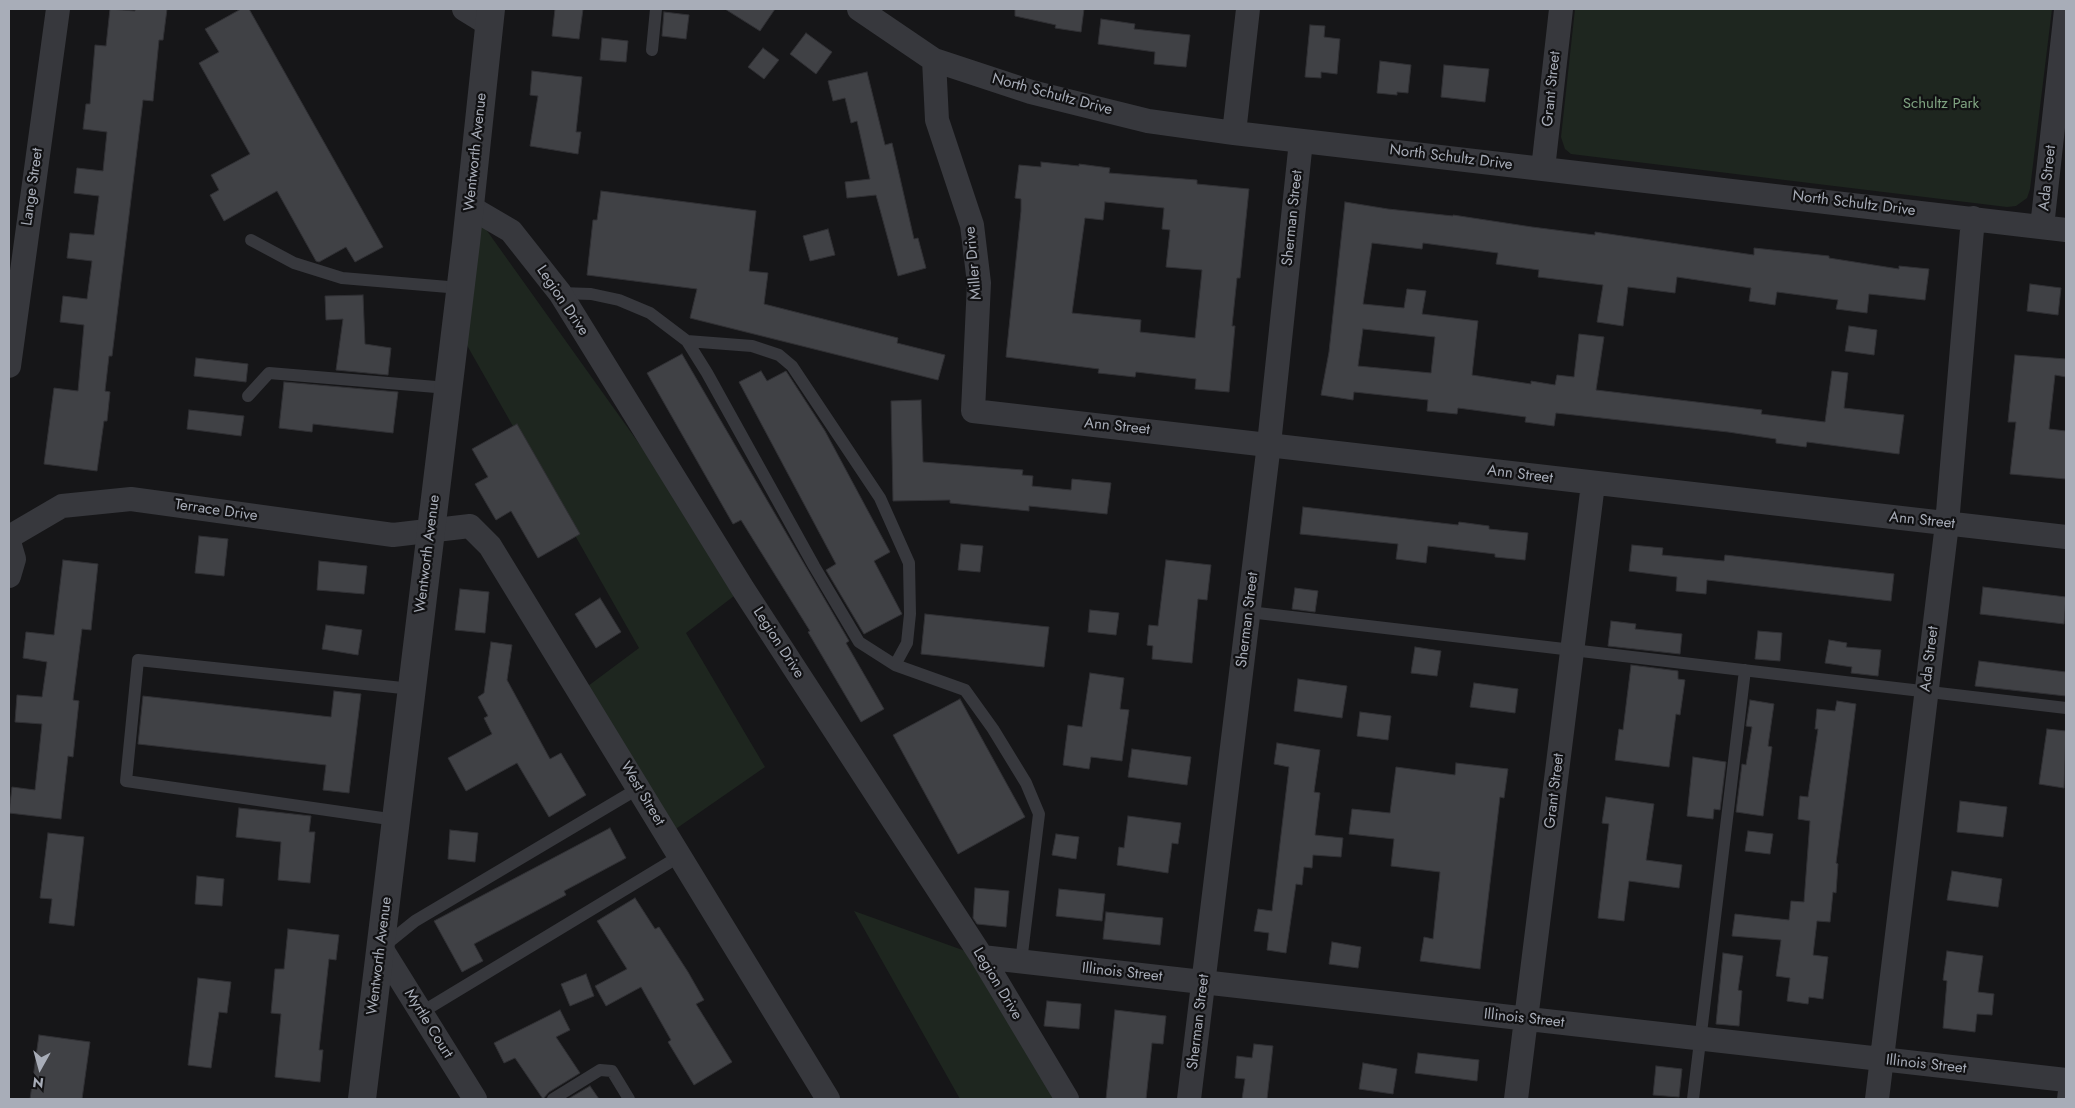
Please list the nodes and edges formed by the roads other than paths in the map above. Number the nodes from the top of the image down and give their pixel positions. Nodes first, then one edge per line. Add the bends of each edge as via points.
1 (58, 9) edge
2 (464, 9) edge
3 (656, 9) edge
4 (859, 9) edge
5 (1248, 9) edge
6 (1561, 9) edge
7 (2066, 10) edge
8 (491, 17) edge
9 (652, 50) dead end
10 (934, 60) junction
11 (1234, 133) junction
12 (1301, 141) junction
13 (1543, 169) junction
14 (470, 207) junction
15 (1973, 218) junction
16 (2042, 227) junction
17 (2066, 230) edge
18 (251, 240) dead end
19 (460, 288) junction
20 (560, 293) junction
21 (687, 341) junction
22 (9, 366) edge
23 (448, 388) junction
24 (248, 396) dead end
25 (973, 411) joint
26 (1269, 444) junction
27 (1593, 484) junction
28 (1946, 524) junction
29 (431, 530) junction
30 (9, 537) edge
31 (2066, 537) edge
32 (9, 542) edge
33 (9, 576) edge
34 (1249, 612) junction
35 (1572, 650) junction
36 (895, 665) junction
37 (1744, 670) junction
38 (412, 690) junction
39 (1926, 691) junction
40 (2066, 708) edge
41 (638, 788) junction
42 (396, 820) junction
43 (680, 856) junction
44 (381, 948) junction
45 (982, 957) junction
46 (1021, 962) junction
47 (1204, 982) junction
48 (422, 1012) junction
49 (1526, 1019) junction
50 (1701, 1039) junction
51 (1882, 1060) junction
52 (2066, 1075) edge
53 (2066, 1080) edge
54 (362, 1099) edge
55 (475, 1099) edge
56 (553, 1099) edge
57 (629, 1099) edge
58 (828, 1099) edge
59 (1067, 1099) edge
60 (1189, 1099) edge
61 (1516, 1099) edge
62 (1693, 1099) edge
63 (1877, 1099) edge
64 (2063, 1099) edge

1 - 22 street, Lange Street
2 - 8 street
3 - 9 lane
4 - 10 street, North Schultz Drive
5 - 11 street
6 - 13 street, Grant Street
7 - 16 street, Ada Street
8 - 14 street, Wentworth Avenue
10 - 11 street, North Schultz Drive via 1031,92 1148,121
10 - 25 street, Miller Drive via 936,120 972,225 979,283
11 - 12 street, North Schultz Drive
12 - 13 street, North Schultz Drive
12 - 26 street, Sherman Street
13 - 15 street, North Schultz Drive
14 - 19 street, Wentworth Avenue
14 - 20 street, Legion Drive via 512,231
15 - 16 street, North Schultz Drive
15 - 28 street, Ada Street
16 - 17 street, North Schultz Drive
18 - 19 lane via 294,263 342,278
19 - 23 street, Wentworth Avenue
20 - 21 lane via 591,294 619,300 650,313
20 - 45 street, Legion Drive via 743,589
21 - 36 lane via 859,642
21 - 36 lane via 752,346 779,355 792,366 880,498 909,563 907,643
23 - 24 lane via 269,373
23 - 29 street, Wentworth Avenue
25 - 26 street, Ann Street
26 - 27 street, Ann Street
26 - 34 street, Sherman Street
27 - 28 street, Ann Street
27 - 35 street, Grant Street
28 - 31 street, Ann Street
28 - 39 street, Ada Street
29 - 30 street, Terrace Drive via 393,535 131,499 62,506
29 - 38 street, Wentworth Avenue
29 - 41 street, West Street via 470,526 490,546
32 - 33 street via 14,559
34 - 35 lane
34 - 47 street, Sherman Street
35 - 37 lane
35 - 49 street, Grant Street
36 - 46 lane via 965,690 1026,783 1036,806 1039,814
37 - 39 lane
37 - 50 lane
38 - 42 street, Wentworth Avenue
38 - 42 lane via 138,660 126,781
39 - 40 lane
39 - 51 street, Ada Street
41 - 43 street, West Street
41 - 44 lane via 415,921
42 - 44 street, Wentworth Avenue
43 - 48 lane
43 - 58 street, West Street
44 - 48 street, Myrtle Court
44 - 54 street, Wentworth Avenue
45 - 46 street, Illinois Street
45 - 59 street, Legion Drive
46 - 47 street, Illinois Street
47 - 49 street, Illinois Street
47 - 60 street, Sherman Street
48 - 55 street, Myrtle Court
49 - 50 street, Illinois Street
49 - 61 street, Grant Street
50 - 51 street, Illinois Street
50 - 62 lane
51 - 53 street, Illinois Street
51 - 63 street, Ada Street
52 - 53 lane
53 - 64 lane
56 - 57 lane via 600,1070 612,1071

